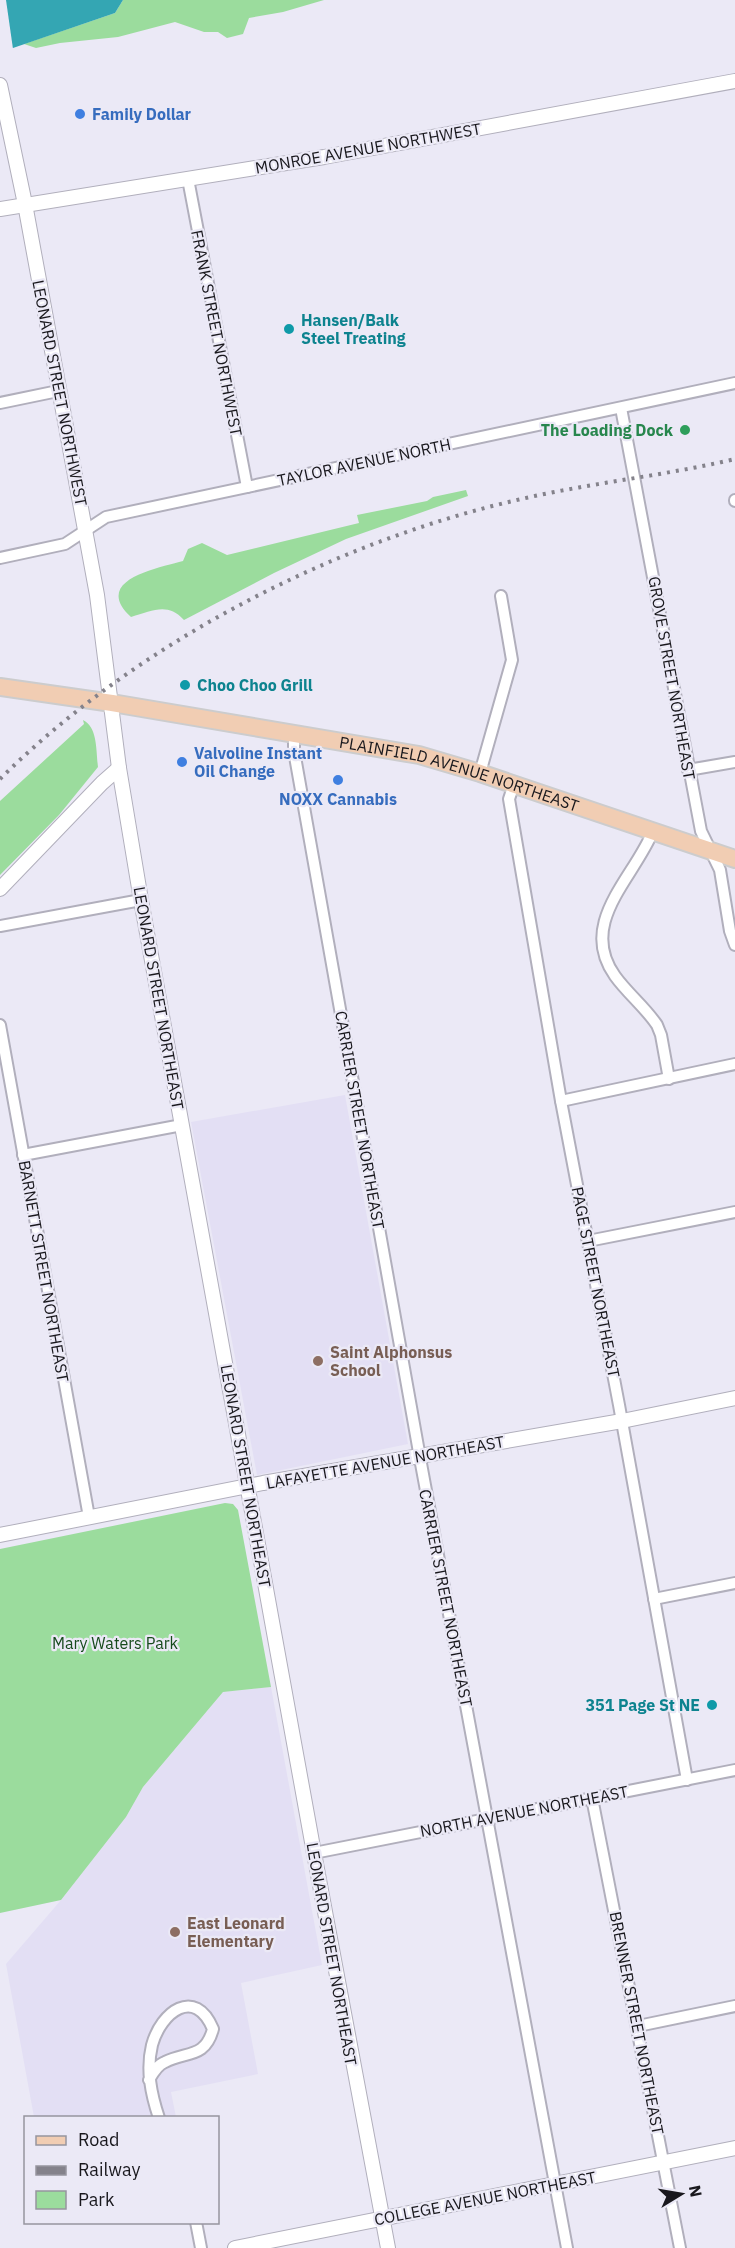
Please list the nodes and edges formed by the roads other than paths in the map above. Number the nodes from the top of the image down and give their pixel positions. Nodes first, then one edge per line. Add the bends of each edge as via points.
1 (735, 81) edge
2 (0, 85) edge
3 (188, 179) junction
4 (25, 204) junction
5 (0, 209) edge
6 (735, 383) edge
7 (58, 391) junction
8 (0, 403) edge
9 (621, 408) junction
10 (247, 487) junction
11 (86, 530) junction
12 (0, 558) edge
13 (501, 596) dead end
14 (0, 687) edge
15 (112, 703) junction
16 (294, 735) junction
17 (735, 762) edge
18 (119, 768) junction
19 (688, 770) junction
20 (480, 773) junction
21 (514, 784) junction
22 (653, 831) junction
23 (711, 851) junction
24 (735, 859) edge
25 (0, 889) edge
26 (141, 900) junction
27 (0, 926) edge
28 (735, 945) edge
29 (0, 1025) edge
30 (735, 1064) edge
31 (669, 1079) junction
32 (561, 1101) junction
33 (182, 1125) junction
34 (23, 1155) junction
35 (735, 1212) edge
36 (588, 1241) junction
37 (735, 1398) edge
38 (622, 1421) junction
39 (420, 1456) junction
40 (248, 1486) junction
41 (90, 1517) junction
42 (0, 1535) edge
43 (735, 1583) edge
44 (654, 1599) junction
45 (735, 1770) edge
46 (687, 1780) junction
47 (592, 1798) junction
48 (487, 1818) junction
49 (314, 1853) junction
50 (735, 2006) edge
51 (638, 2026) junction
52 (150, 2080) junction
53 (159, 2116) edge
54 (735, 2148) edge
55 (664, 2162) junction
56 (556, 2184) junction
57 (382, 2218) junction
58 (196, 2224) edge
59 (201, 2248) edge
60 (235, 2248) edge
61 (388, 2248) edge
62 (567, 2248) edge
63 (680, 2248) edge

1 - 3 main road, MONROE AVENUE NORTHWEST
2 - 4 main road, LEONARD STREET NORTHWEST
3 - 4 main road, MONROE AVENUE NORTHWEST
3 - 10 street, FRANK STREET NORTHWEST
4 - 5 main road, MONROE AVENUE NORTHWEST
4 - 7 main road, LEONARD STREET NORTHWEST
6 - 9 street, TAYLOR AVENUE NORTH
7 - 8 street
7 - 11 main road, LEONARD STREET NORTHWEST
9 - 10 street, TAYLOR AVENUE NORTH
9 - 19 street, GROVE STREET NORTHEAST
10 - 11 street, TAYLOR AVENUE NORTH via 106,517
11 - 12 street, TAYLOR AVENUE NORTH via 65,544
11 - 15 main road, LEONARD STREET NORTHWEST
13 - 20 street via 512,660
14 - 15 main road, PLAINFIELD AVENUE NORTHEAST
15 - 16 main road, PLAINFIELD AVENUE NORTHEAST
15 - 18 main road, LEONARD STREET NORTHEAST
16 - 20 main road, PLAINFIELD AVENUE NORTHEAST via 419,755
16 - 39 street, CARRIER STREET NORTHEAST
17 - 19 street
18 - 25 main road
18 - 26 main road, LEONARD STREET NORTHEAST
19 - 23 street, GROVE STREET NORTHEAST via 701,831
20 - 21 main road, PLAINFIELD AVENUE NORTHEAST
21 - 22 main road, PLAINFIELD AVENUE NORTHEAST
21 - 32 street, PAGE STREET NORTHEAST via 509,799
22 - 23 main road, PLAINFIELD AVENUE NORTHEAST
22 - 31 street via 609,908 601,933 614,975 657,1025
23 - 24 main road, PLAINFIELD AVENUE NORTHEAST
23 - 28 street, GROVE STREET NORTHEAST via 720,870
26 - 27 street
26 - 33 main road, LEONARD STREET NORTHEAST
29 - 34 street, BARNETT STREET NORTHEAST
30 - 31 street
31 - 32 street
32 - 36 street, PAGE STREET NORTHEAST
33 - 34 street
33 - 40 main road, LEONARD STREET NORTHEAST
34 - 41 street, BARNETT STREET NORTHEAST
35 - 36 street
36 - 38 street, PAGE STREET NORTHEAST
37 - 38 main road, LAFAYETTE AVENUE NORTHEAST
38 - 39 main road, LAFAYETTE AVENUE NORTHEAST
38 - 44 street, PAGE STREET NORTHEAST
39 - 40 main road, LAFAYETTE AVENUE NORTHEAST
39 - 48 street, CARRIER STREET NORTHEAST
40 - 41 main road, LAFAYETTE AVENUE NORTHEAST
40 - 49 main road, LEONARD STREET NORTHEAST
41 - 42 main road, LAFAYETTE AVENUE NORTHEAST
43 - 44 street
44 - 46 street, PAGE STREET NORTHEAST
45 - 46 street, NORTH AVENUE NORTHEAST
46 - 47 street, NORTH AVENUE NORTHEAST
47 - 48 street, NORTH AVENUE NORTHEAST
47 - 51 street, BRENNER STREET NORTHEAST
48 - 49 street, NORTH AVENUE NORTHEAST
48 - 56 street, CARRIER STREET NORTHEAST
49 - 57 main road, LEONARD STREET NORTHEAST
50 - 51 street
51 - 55 street, BRENNER STREET NORTHEAST
52 - 52 street via 165,2062 199,2051 210,2040 213,2029 204,2012 193,2006 182,2007 166,2019 153,2043
52 - 53 street
54 - 55 main road, COLLEGE AVENUE NORTHEAST
55 - 56 main road, COLLEGE AVENUE NORTHEAST
55 - 63 street, BRENNER STREET NORTHEAST
56 - 57 main road, COLLEGE AVENUE NORTHEAST
56 - 62 street, CARRIER STREET NORTHEAST
57 - 60 main road, COLLEGE AVENUE NORTHEAST
57 - 61 main road, LEONARD STREET NORTHEAST
58 - 59 street

